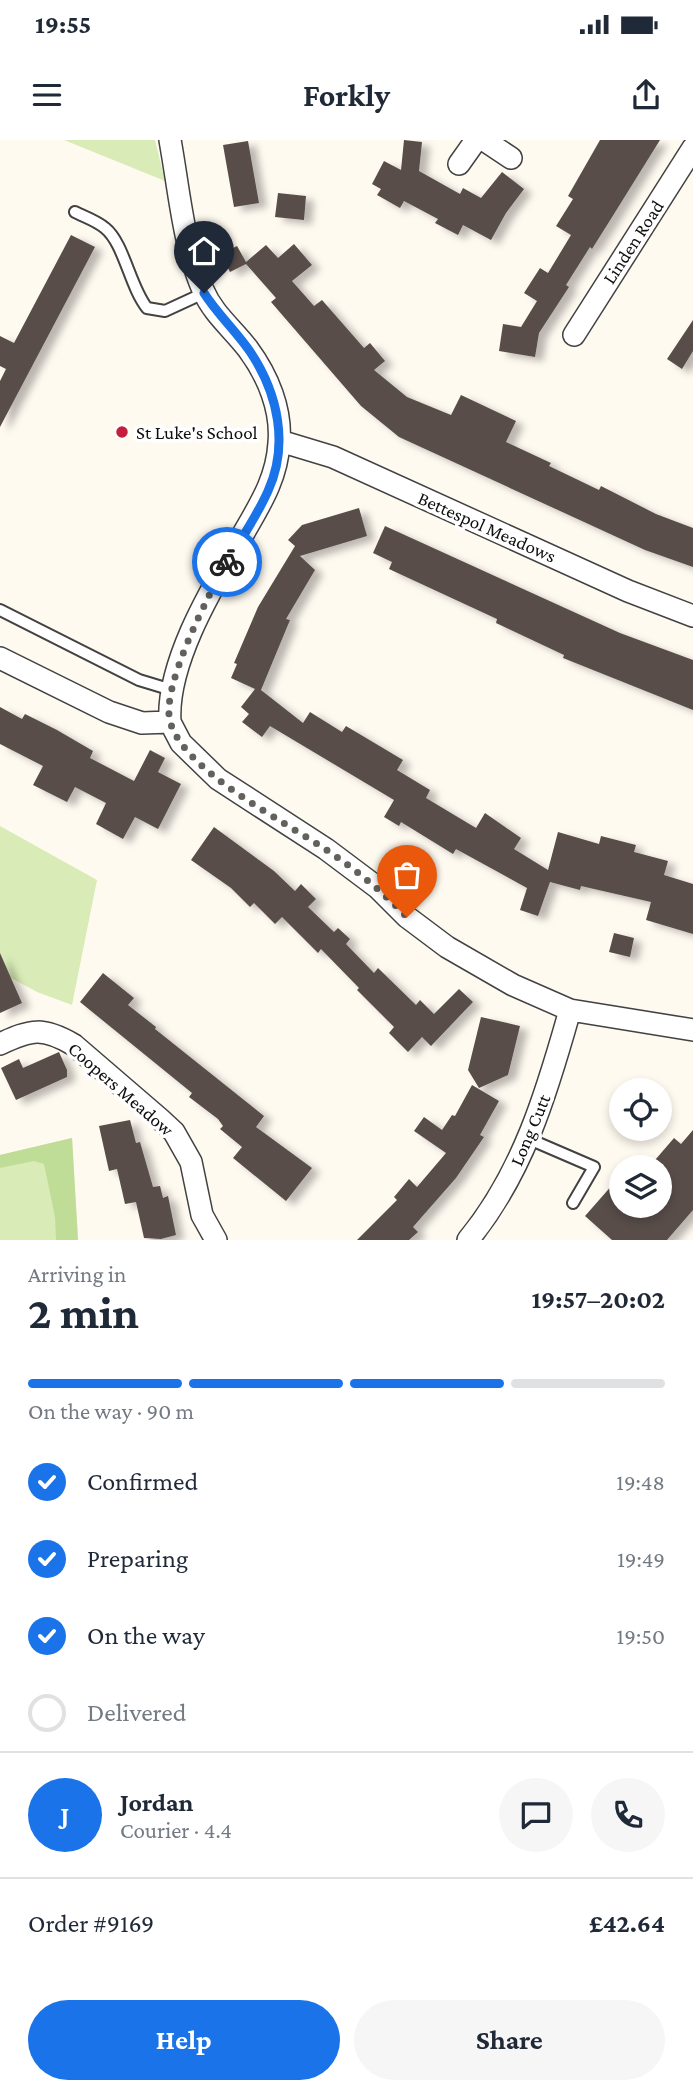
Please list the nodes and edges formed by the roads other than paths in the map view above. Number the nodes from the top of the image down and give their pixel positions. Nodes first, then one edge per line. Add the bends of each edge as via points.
1 (170, 140) edge
2 (477, 140) edge
3 (484, 140) edge
4 (693, 148) edge
5 (511, 158) dead end
6 (459, 164) dead end
7 (75, 212) dead end
8 (204, 293) junction
9 (574, 335) dead end
10 (280, 441) junction
11 (0, 610) edge
12 (693, 616) edge
13 (0, 658) edge
14 (172, 690) junction
15 (170, 722) junction
16 (570, 1010) junction
17 (693, 1030) edge
18 (0, 1044) edge
19 (529, 1139) junction
20 (573, 1203) dead end
21 (216, 1240) edge
22 (468, 1240) edge

1 - 8 street via 192,263
2 - 6 street
3 - 5 street
4 - 9 street, Linden Road
7 - 8 lane via 107,229 147,308 165,311
8 - 10 street via 260,367 276,406
10 - 12 street, Bettespol Meadows via 332,457
10 - 14 street via 268,491 205,600
11 - 14 lane via 139,680
13 - 15 street via 129,720
14 - 15 street
15 - 16 street via 181,743 218,779 347,864 447,947 513,985
16 - 17 street
16 - 19 street, Long Cutt
18 - 21 street, Coopers Meadow via 33,1032 62,1038 160,1119 174,1132 191,1162 202,1214
19 - 20 lane via 594,1167
19 - 22 street, Long Cutt via 502,1193

